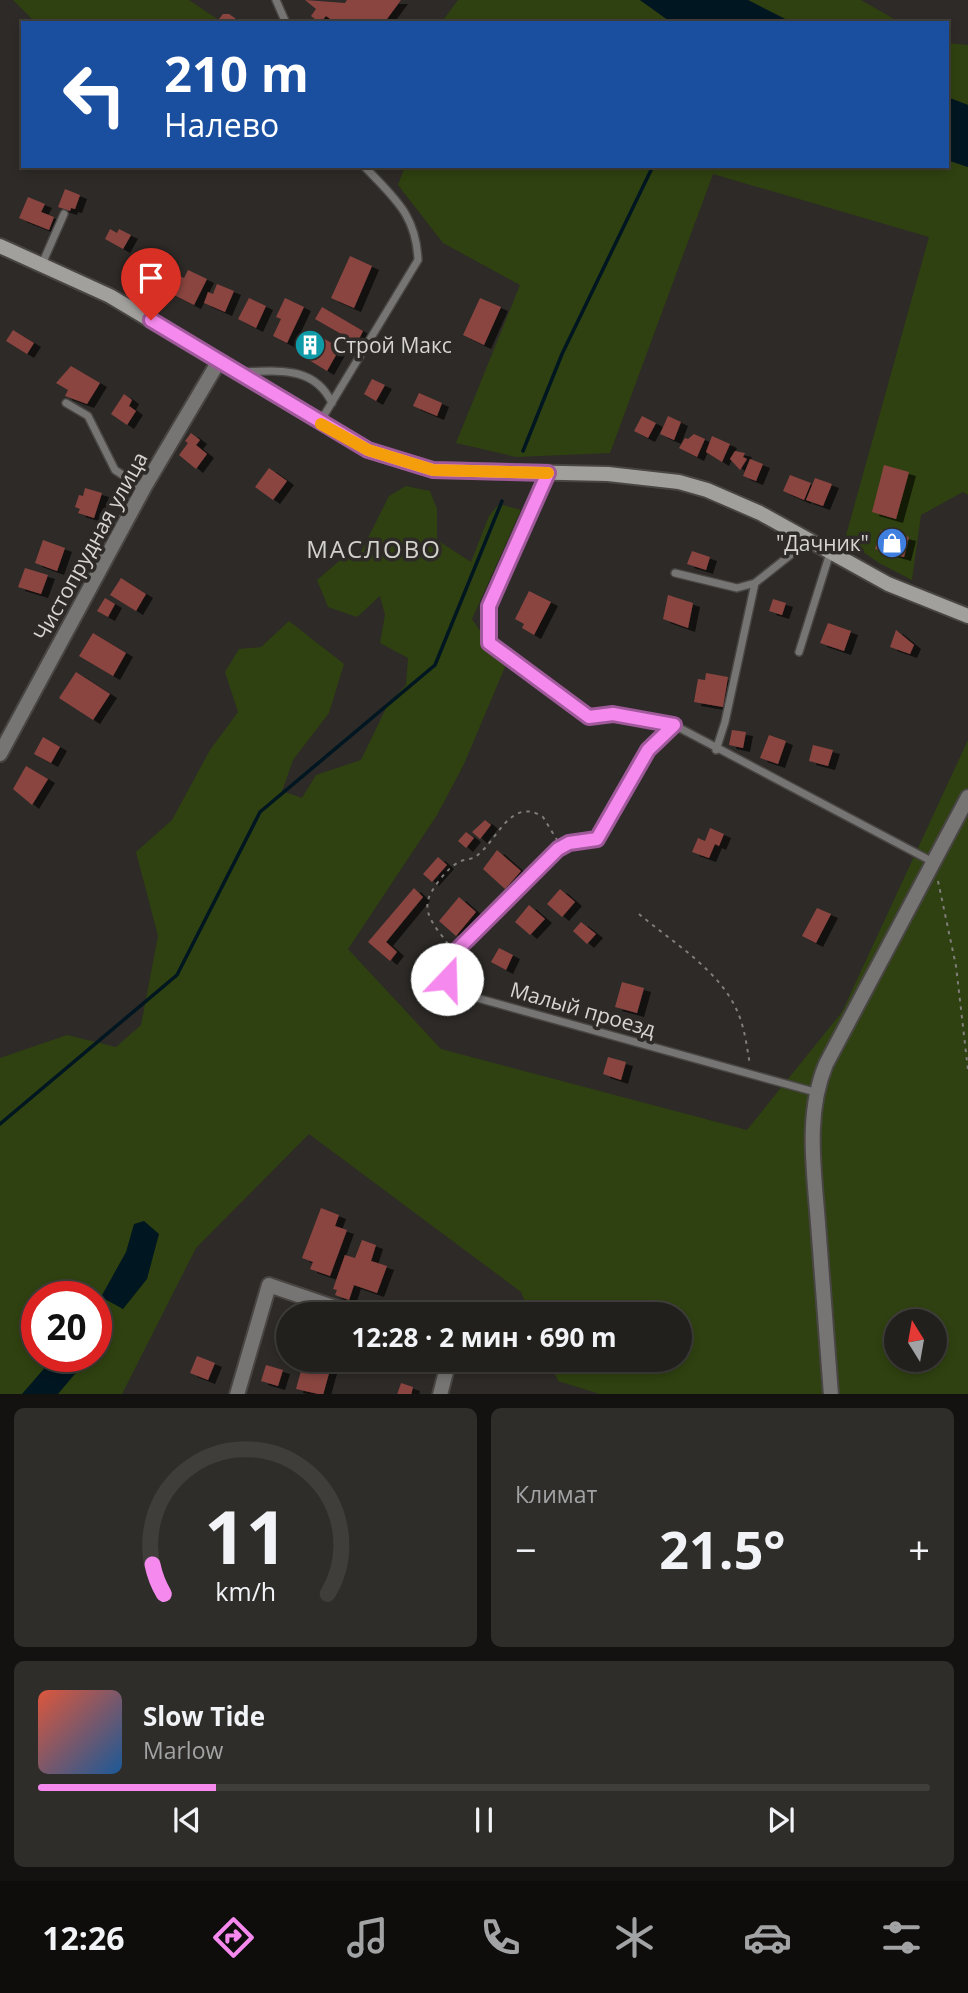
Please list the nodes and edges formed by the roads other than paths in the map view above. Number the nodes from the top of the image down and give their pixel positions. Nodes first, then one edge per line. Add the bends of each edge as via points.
1 (276, 0) edge
2 (285, 21) edge
3 (366, 168) edge
4 (64, 214) dead end
5 (0, 246) edge
6 (42, 264) junction
7 (219, 361) junction
8 (238, 372) junction
9 (66, 402) dead end
10 (332, 403) junction
11 (320, 423) junction
12 (548, 473) junction
13 (144, 489) junction
14 (808, 541) junction
15 (830, 553) junction
16 (675, 573) dead end
17 (755, 583) junction
18 (968, 616) edge
19 (799, 652) dead end
20 (674, 725) junction
21 (716, 750) junction
22 (0, 754) edge
23 (968, 797) edge
24 (934, 863) junction
25 (815, 1092) junction
26 (318, 1302) edge
27 (446, 1372) edge
28 (237, 1394) edge
29 (440, 1394) edge
30 (831, 1394) edge

1 - 2 lane
3 - 10 lane via 409,216 417,237 418,260
4 - 6 lane
5 - 6 main road
6 - 7 main road via 110,296
7 - 8 main road
7 - 13 street, Чистопрудная улица
8 - 10 lane via 298,372 320,383
8 - 11 main road
9 - 13 lane via 88,416 115,470
10 - 11 lane
11 - 12 main road via 368,450 433,470
12 - 14 main road via 679,482 733,499
12 - 20 lane via 489,606 489,643 589,717 613,714
13 - 22 street, Чистопрудная улица
14 - 15 main road
14 - 17 lane
15 - 18 main road via 888,584
15 - 19 lane
16 - 17 lane via 737,588
17 - 21 lane
20 - 21 lane
20 - 25 lane, Малый проезд via 648,750 597,839 560,847 454,953 447,964 449,985 458,993
21 - 24 lane
23 - 24 street
24 - 25 street
25 - 30 street via 815,1173
26 - 28 street via 269,1286
27 - 29 street

